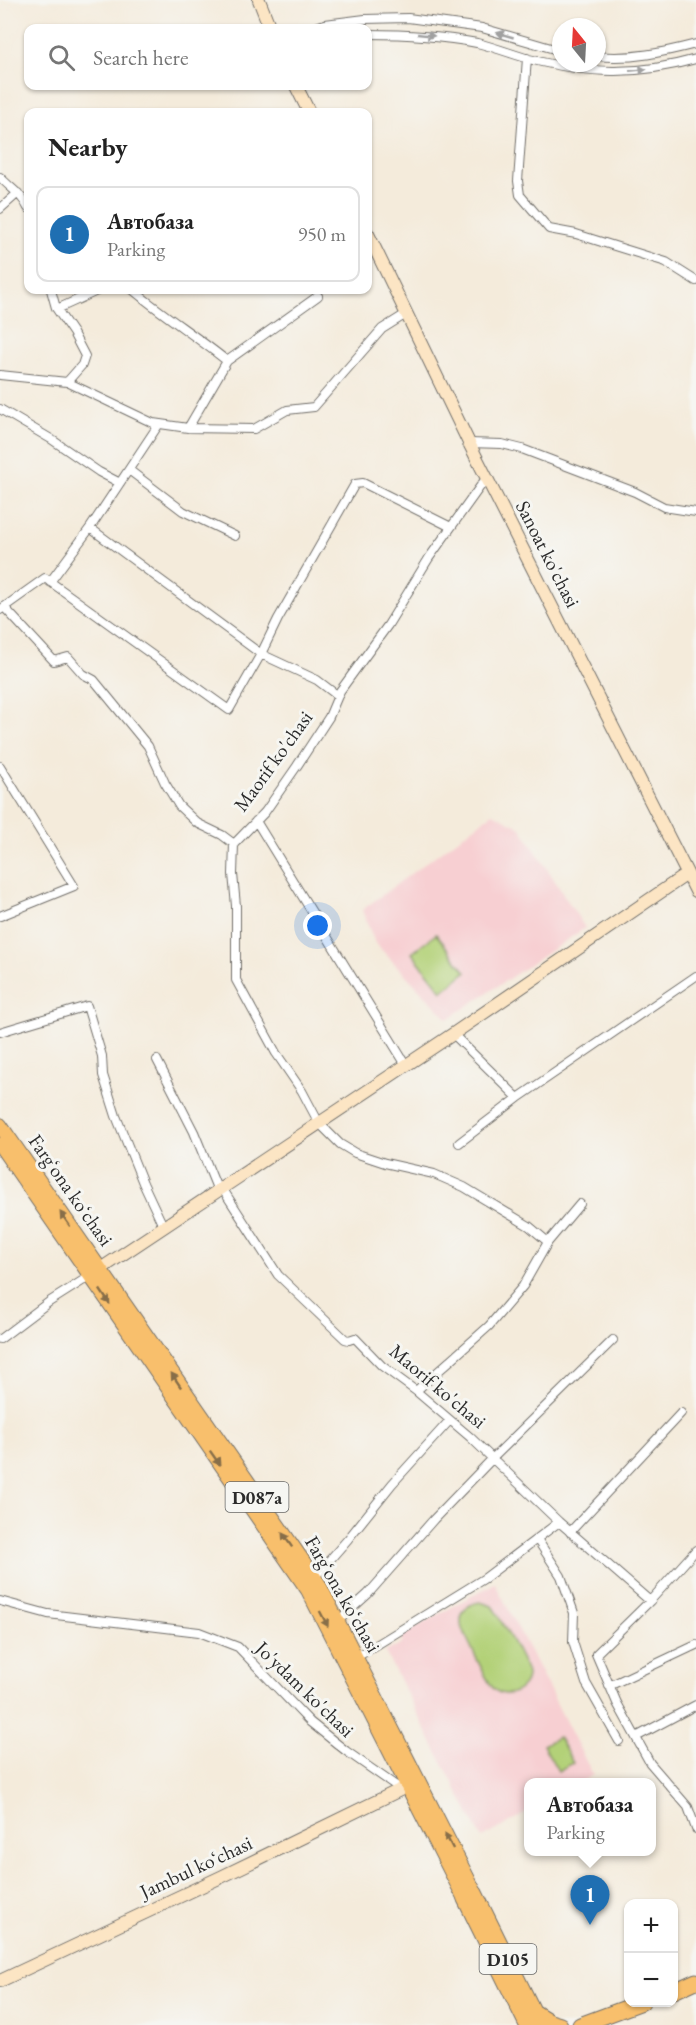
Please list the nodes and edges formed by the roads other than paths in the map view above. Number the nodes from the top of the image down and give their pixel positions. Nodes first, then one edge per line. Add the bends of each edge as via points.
1 (259, 0) edge
2 (268, 24) edge
3 (325, 24) edge
4 (372, 34) edge
5 (696, 44) edge
6 (552, 48) edge
7 (606, 56) edge
8 (527, 58) junction
9 (696, 59) edge
10 (552, 63) edge
11 (606, 72) edge
12 (298, 90) edge
13 (307, 108) edge
14 (0, 177) edge
15 (18, 193) junction
16 (24, 198) edge
17 (0, 209) edge
18 (372, 242) edge
19 (696, 280) edge
20 (52, 294) edge
21 (90, 294) edge
22 (138, 294) edge
23 (318, 296) dead end
24 (57, 309) junction
25 (406, 314) junction
26 (226, 361) junction
27 (0, 375) edge
28 (67, 382) junction
29 (0, 409) edge
30 (159, 424) junction
31 (189, 428) junction
32 (470, 443) junction
33 (129, 470) junction
34 (487, 477) junction
35 (120, 483) junction
36 (696, 512) edge
37 (451, 527) junction
38 (90, 528) junction
39 (235, 536) dead end
40 (50, 582) junction
41 (2, 609) edge
42 (261, 654) junction
43 (338, 696) junction
44 (0, 766) edge
45 (256, 821) junction
46 (234, 844) junction
47 (692, 871) edge
48 (696, 891) edge
49 (0, 916) edge
50 (696, 976) edge
51 (0, 1032) edge
52 (453, 1034) junction
53 (157, 1060) dead end
54 (406, 1065) junction
55 (518, 1098) junction
56 (319, 1124) junction
57 (0, 1125) edge
58 (459, 1143) dead end
59 (0, 1145) edge
60 (220, 1189) junction
61 (580, 1204) dead end
62 (164, 1228) junction
63 (548, 1242) junction
64 (95, 1273) junction
65 (0, 1339) edge
66 (613, 1340) dead end
67 (416, 1391) junction
68 (681, 1413) dead end
69 (450, 1420) junction
70 (493, 1458) junction
71 (559, 1522) junction
72 (570, 1532) junction
73 (537, 1539) junction
74 (696, 1550) edge
75 (314, 1578) junction
76 (0, 1601) edge
77 (650, 1602) junction
78 (338, 1621) junction
79 (696, 1645) edge
80 (357, 1657) junction
81 (609, 1686) junction
82 (696, 1705) edge
83 (636, 1737) junction
84 (619, 1741) dead end
85 (405, 1788) junction
86 (696, 1829) edge
87 (470, 1896) junction
88 (0, 1981) edge
89 (696, 1981) edge
90 (678, 1988) edge
91 (629, 2007) edge
92 (643, 2007) edge
93 (529, 2021) edge
94 (560, 2025) edge
95 (580, 2025) edge
96 (617, 2025) edge

1 - 2 street
6 -> 3 street via 482,28 408,18
4 -> 8 street via 479,43
5 - 7 street via 636,56
8 - 10 street
8 - 19 street via 520,195 549,229 666,262
11 -> 9 street via 637,71
12 - 13 street
14 - 15 street
15 - 16 street
15 - 17 street
18 - 25 street, Sanoat ko'chasi
20 - 24 street
21 - 24 street
22 - 26 street
23 - 26 street
24 - 28 street via 85,356
25 - 31 street via 382,330 314,407 287,410 254,429
25 - 32 street, Sanoat ko'chasi
26 - 31 street
27 - 28 street
28 - 30 street
29 - 35 street
30 - 31 street
30 - 33 street
32 - 34 street, Sanoat ko'chasi
32 - 36 street via 522,449 664,507
33 - 35 street
33 - 39 street via 183,511
34 - 37 street, Maorif ko'chasi
34 - 47 street, Sanoat ko'chasi
35 - 38 street
37 - 42 street via 363,483 355,484
37 - 43 street, Maorif ko'chasi
38 - 40 street
38 - 42 street
40 - 41 street via 45,578
40 - 42 street via 229,710
41 - 46 street via 54,661 68,657 94,680 148,746 179,806 197,823
42 - 43 street via 317,680
43 - 45 street, Maorif ko'chasi via 297,766
44 - 49 street via 74,886
45 - 46 street, Maorif ko'chasi
45 - 54 street
46 - 56 street via 236,980
47 - 48 street, Sanoat ko'chasi
47 - 52 street
50 - 55 street
51 - 62 street via 87,1006 116,1116
52 - 54 street
52 - 55 street
53 - 60 street, Maorif ko'chasi
54 - 56 street
55 - 58 street
56 - 60 street
56 - 63 street via 356,1153 434,1174 464,1187
64 -> 57 main road, Fargʻona koʻchasi / D087a
59 - 64 main road, Fargʻona koʻchasi / D087a
60 - 62 street
60 - 67 street, Maorif ko'chasi via 278,1275 345,1339 355,1338 382,1366
61 - 63 street
62 - 64 street
63 - 67 street via 523,1286 489,1326
64 - 65 street
75 -> 64 main road, Fargʻona koʻchasi / D087a
64 -> 85 main road, Fargʻona koʻchasi / D087a via 308,1590
66 - 70 street
67 - 69 street, Maorif ko'chasi
68 - 72 street
69 - 70 street, Maorif ko'chasi
69 - 75 street
70 - 71 street, Maorif ko'chasi
70 - 78 street via 368,1594
71 - 72 street, Maorif ko'chasi
71 - 73 street
72 - 77 street, Maorif ko'chasi
73 - 80 street via 485,1578
73 - 84 street via 561,1576 573,1613 573,1642 586,1683
74 - 77 street
75 - 78 main road, Fargʻona koʻchasi / D087a
76 - 85 street, Jo'ydam ko'chasi via 48,1614 199,1632 238,1647 310,1722 346,1751
77 - 81 street via 596,1654
78 - 80 main road, Fargʻona koʻchasi / D087a
79 - 81 street
87 -> 80 main road, Fargʻona koʻchasi / D087a
81 - 83 street
82 - 83 street
83 - 86 street via 650,1763 688,1807
85 - 87 main road, Fargʻona koʻchasi / D087a
85 - 88 street, Jambul koʻchasi
87 - 93 highway, Fargʻona koʻchasi / D105
89 - 90 highway
91 - 95 highway
92 - 96 highway
93 - 94 highway, D105 via 544,2019

